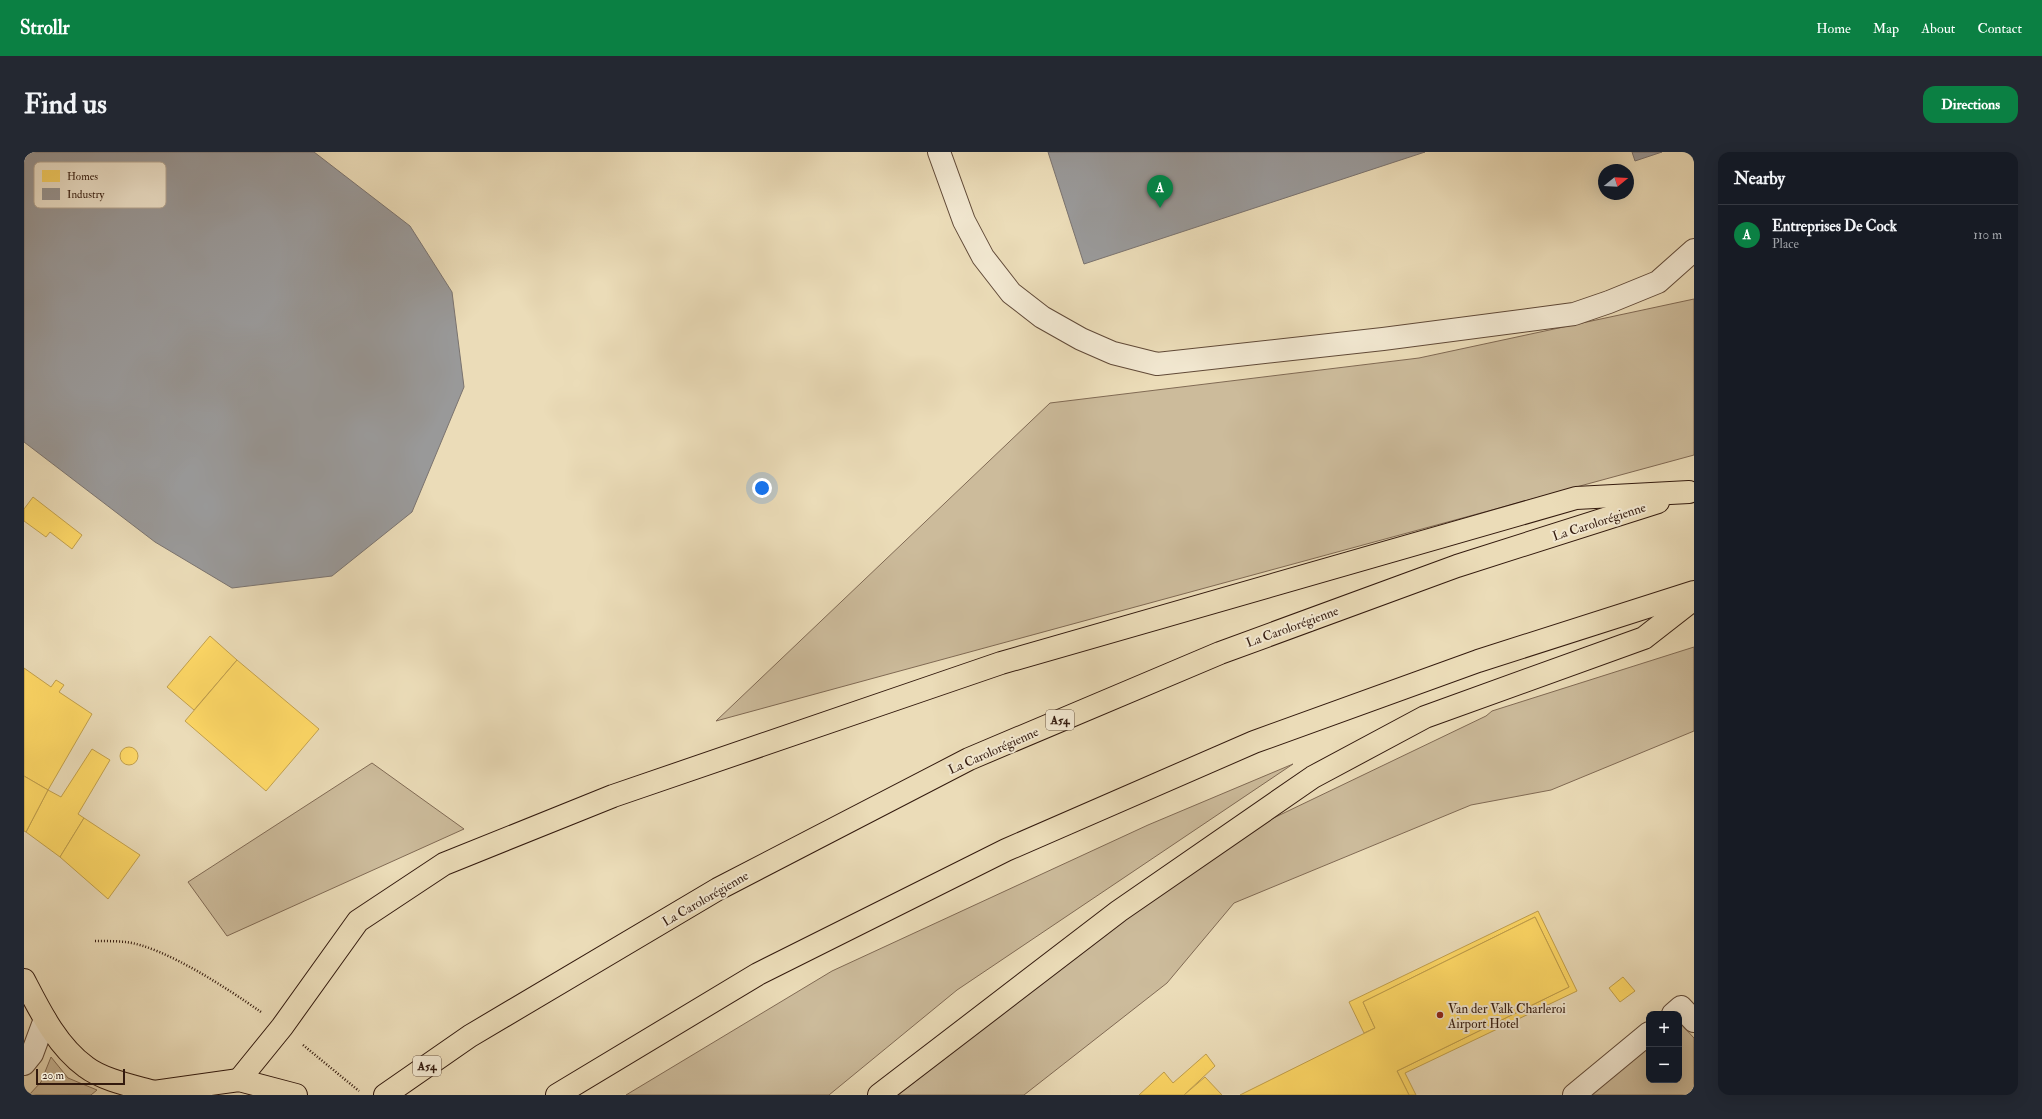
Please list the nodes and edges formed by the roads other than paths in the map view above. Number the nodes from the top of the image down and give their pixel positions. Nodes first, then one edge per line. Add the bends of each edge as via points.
1 (939, 152) edge
2 (1694, 250) edge
3 (1692, 492) edge
4 (1694, 592) edge
5 (1694, 599) edge
6 (24, 980) edge
7 (1676, 1011) edge
8 (45, 1019) junction
9 (1694, 1021) edge
10 (1646, 1035) edge
11 (24, 1064) edge
12 (239, 1080) junction
13 (152, 1094) edge
14 (296, 1095) edge
15 (385, 1095) edge
16 (557, 1095) edge
17 (879, 1095) edge
18 (1574, 1095) edge

1 - 2 lane via 964,221 984,257 1011,293 1042,317 1081,339 1113,353 1157,364 1383,339 1574,314 1658,282
3 - 12 main road via 1576,498 1001,663 613,796 444,864 358,921 282,1027
3 - 15 main road, La Carolorégienne / A54 via 1457,566 1220,653 969,759 718,888 470,1036
4 - 16 main road via 1478,661 1254,742 1006,850 758,974
5 - 17 main road via 1644,638 1425,717 1313,777 1119,911
6 - 8 main road
7 - 9 lane via 1681,1007
8 - 11 lane via 32,1054
8 - 13 main road via 66,1048 86,1067
10 - 18 lane
12 - 13 main road
12 - 14 main road

